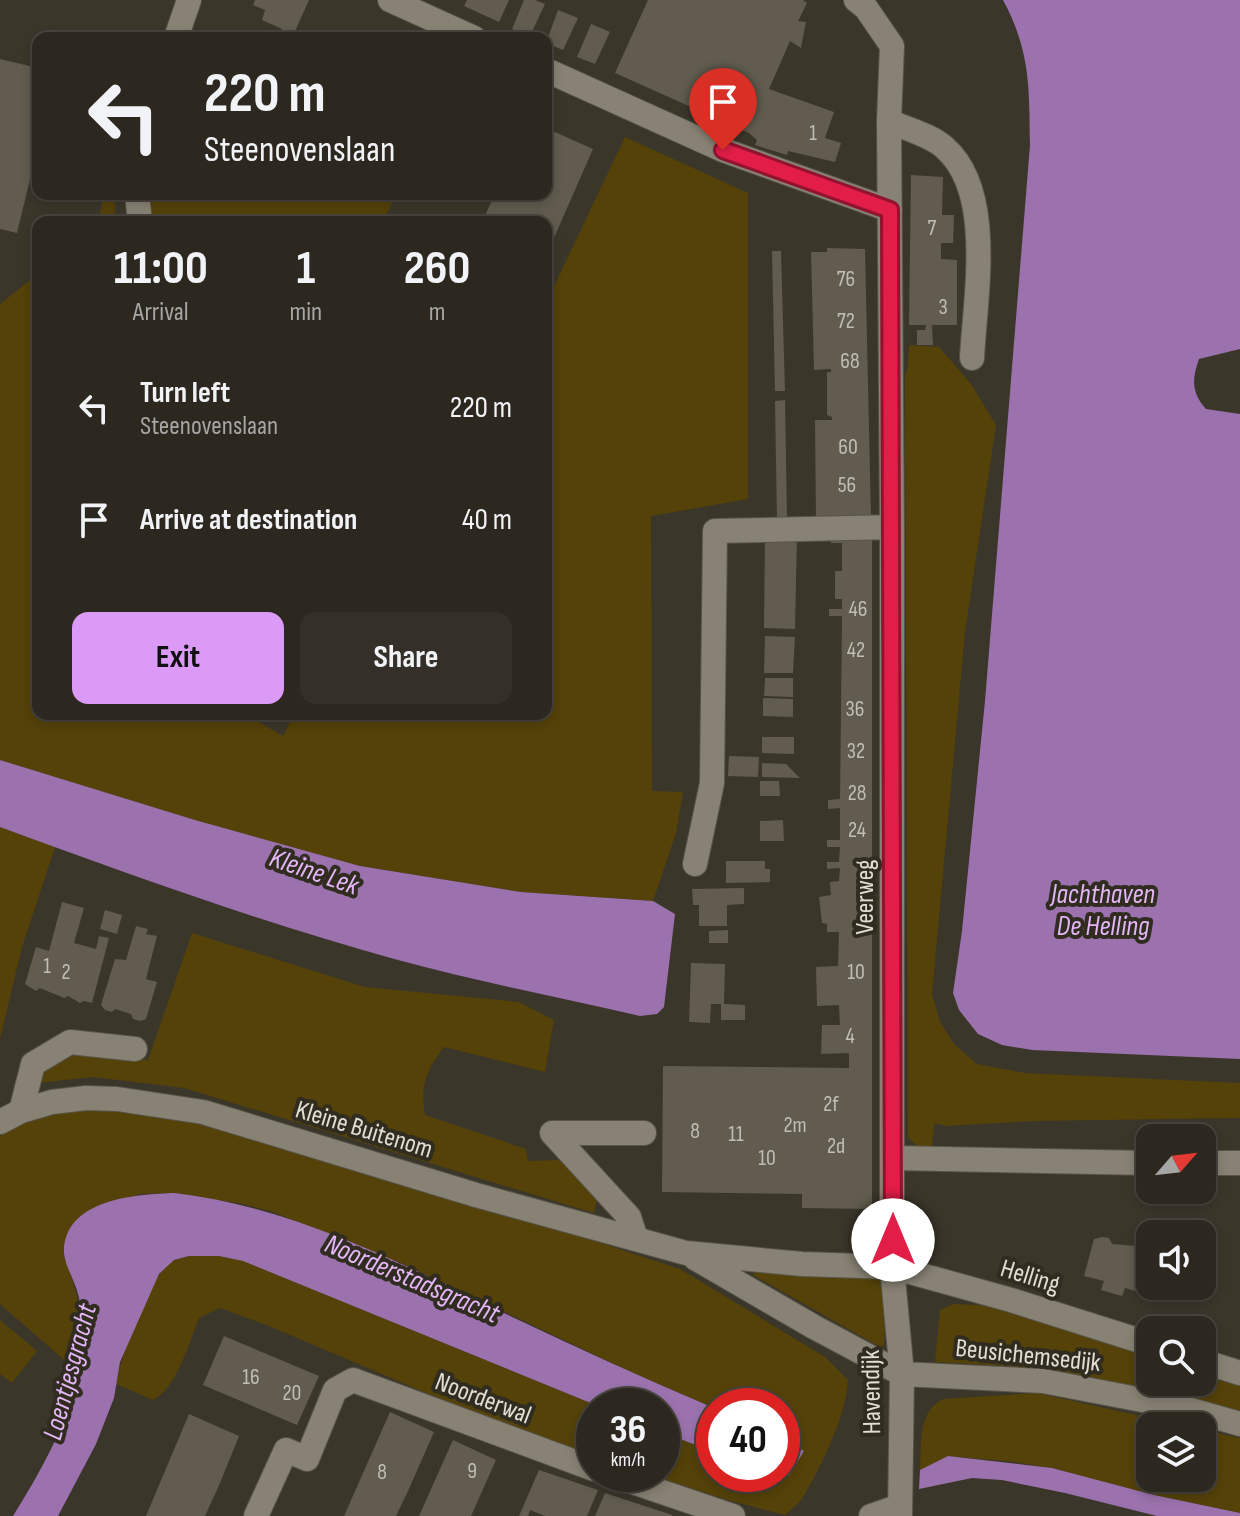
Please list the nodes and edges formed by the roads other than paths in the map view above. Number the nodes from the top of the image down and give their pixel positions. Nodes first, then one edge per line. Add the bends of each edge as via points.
1 (189, 0) edge
2 (390, 0) edge
3 (856, 0) edge
4 (178, 32) edge
5 (461, 32) edge
6 (552, 73) edge
7 (889, 121) junction
8 (890, 210) junction
9 (972, 358) dead end
10 (892, 527) junction
11 (695, 864) dead end
12 (135, 1049) dead end
13 (10, 1116) edge
14 (644, 1133) dead end
15 (893, 1158) junction
16 (1136, 1163) edge
17 (1216, 1163) edge
18 (1240, 1163) edge
19 (636, 1239) junction
20 (686, 1253) junction
21 (892, 1267) junction
22 (1136, 1340) edge
23 (1216, 1365) edge
24 (1240, 1373) edge
25 (902, 1374) junction
26 (1240, 1424) edge
27 (576, 1462) edge
28 (662, 1492) edge
29 (900, 1511) edge
30 (256, 1516) edge
31 (733, 1516) edge
32 (871, 1516) edge

1 - 4 street
2 - 5 street
3 - 7 street, Veerweg via 892,46
6 - 8 street via 723,150
7 - 8 street, Veerweg
7 - 9 street via 943,145 969,182 979,222
8 - 10 street, Veerweg
10 - 11 street via 715,531 712,783
10 - 15 street, Veerweg
12 - 13 street, Kleine Buitenom via 70,1042 33,1064
13 - 19 street, Kleine Buitenom via 86,1098 203,1112
14 - 19 street via 552,1133 629,1217
15 - 16 street
15 - 21 street, Veerweg
17 - 18 street
19 - 20 street, Kleine Buitenom
20 - 21 street, Kleine Buitenom
20 - 25 street, Kleine Buitenom
21 - 22 street, Helling
21 - 25 street, Havendijk
23 - 24 street
25 - 26 street, Beusichemsedijk via 1043,1381
25 - 29 street, Havendijk
27 - 30 street, Noorderwal via 353,1380 335,1390 307,1459 286,1450
28 - 31 street
29 - 32 street

